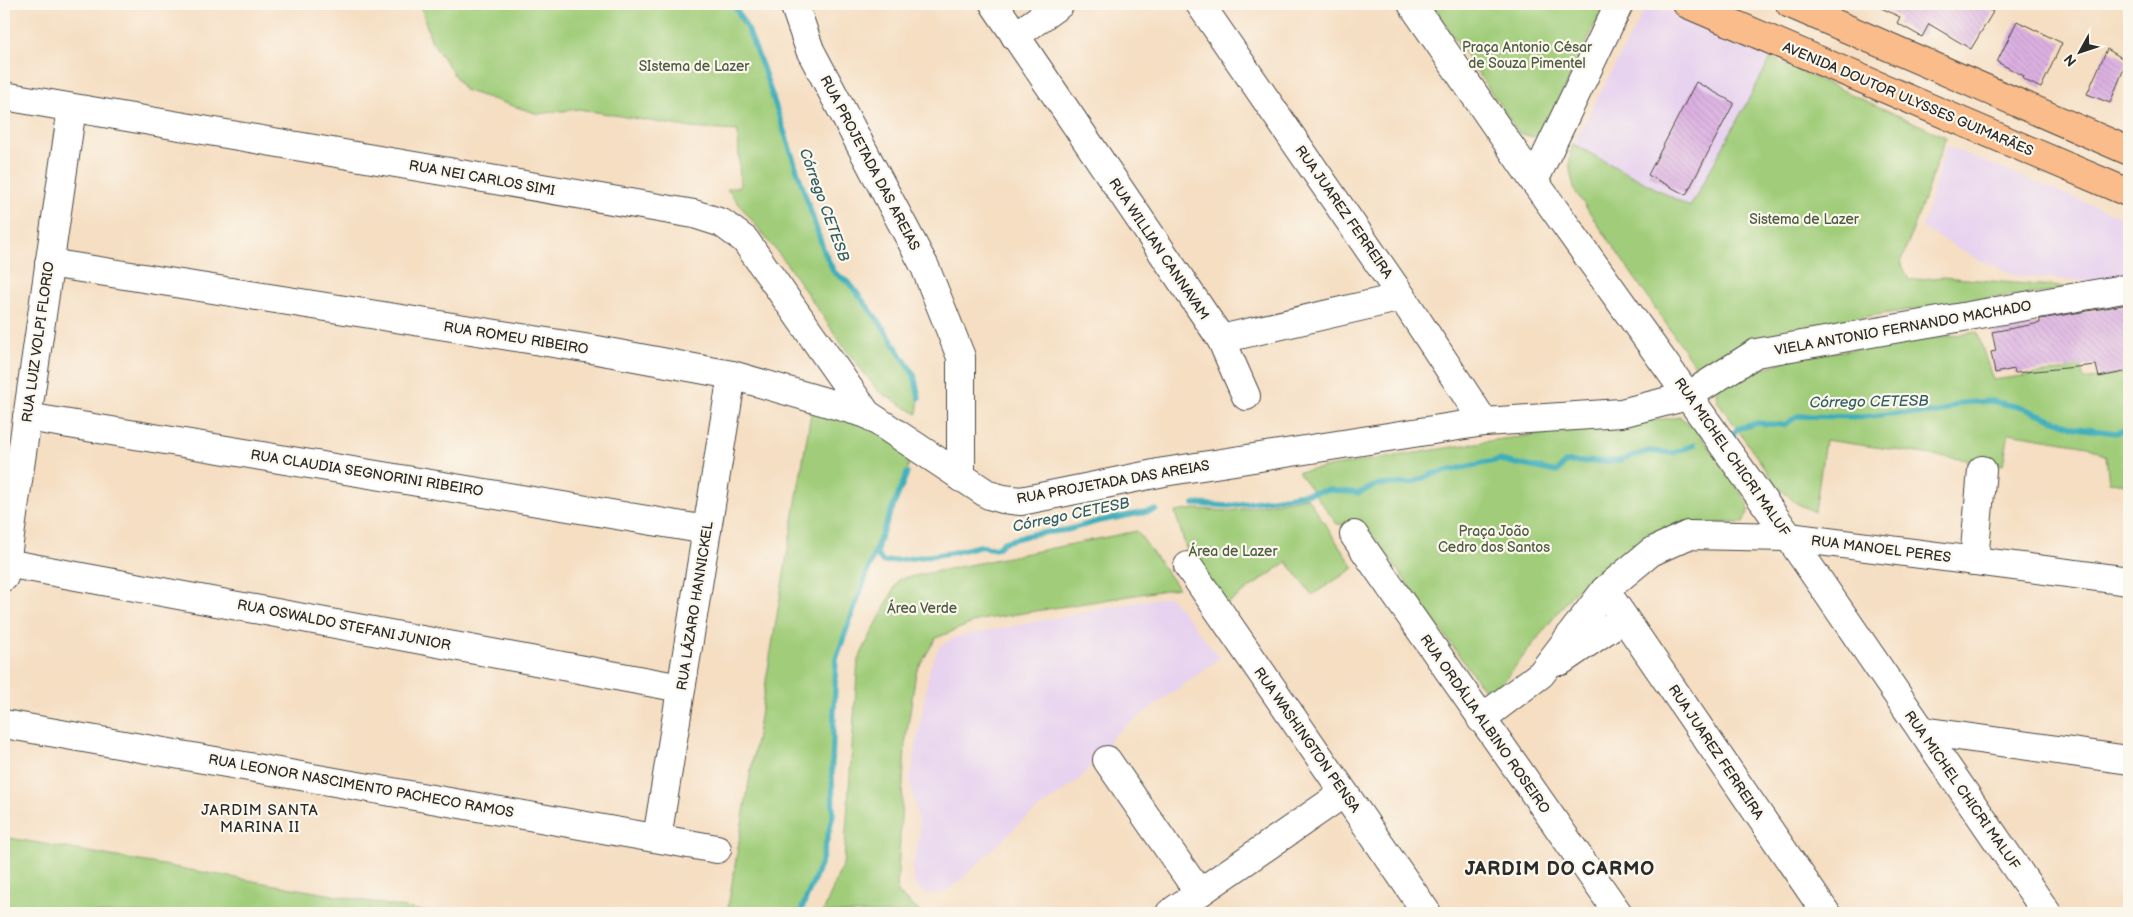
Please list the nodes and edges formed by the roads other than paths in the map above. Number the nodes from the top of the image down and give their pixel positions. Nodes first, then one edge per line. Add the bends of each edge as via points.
1 (794, 4) edge
2 (994, 4) edge
3 (1060, 4) edge
4 (1200, 4) edge
5 (1412, 4) edge
6 (1619, 4) edge
7 (1687, 4) edge
8 (1790, 4) edge
9 (1015, 36) junction
10 (4, 96) edge
11 (72, 108) junction
12 (2129, 151) edge
13 (1534, 181) junction
14 (2129, 193) edge
15 (49, 263) junction
16 (2129, 288) edge
17 (1402, 297) junction
18 (1221, 340) junction
19 (732, 375) junction
20 (1246, 396) dead end
21 (1688, 396) junction
22 (27, 417) junction
23 (872, 418) junction
24 (1484, 422) junction
25 (1982, 470) dead end
26 (961, 478) junction
27 (707, 530) junction
28 (1354, 535) dead end
29 (1788, 537) junction
30 (1974, 561) junction
31 (1188, 566) dead end
32 (5, 570) edge
33 (2129, 581) edge
34 (1605, 590) junction
35 (1624, 618) junction
36 (1541, 674) junction
37 (682, 688) junction
38 (1481, 719) junction
39 (4, 724) edge
40 (1922, 732) junction
41 (1107, 760) dead end
42 (2129, 760) edge
43 (1344, 794) junction
44 (658, 838) junction
45 (717, 849) dead end
46 (1199, 893) junction
47 (1170, 913) edge
48 (1427, 913) edge
49 (1618, 913) edge
50 (1826, 913) edge
51 (2047, 913) edge

1 - 26 street, RUA PROJETADA DAS AREIAS via 810,50 925,267 961,358
2 - 9 street, RUA WILLIAN CANNAVAM
3 - 9 street
4 - 17 street, RUA JUAREZ FERREIRA
5 - 13 street, RUA MICHEL CHICRI MALUF
6 - 13 street
7 - 14 main road, AVENIDA DOUTOR ULYSSES GUIMARÃES
8 - 12 main road
9 - 18 street, RUA WILLIAN CANNAVAM
10 - 11 street, RUA NEI CARLOS SIMI
11 - 15 street, RUA LUIZ VOLPI FLORIO
11 - 23 street, RUA NEI CARLOS SIMI via 694,214 722,223 745,240
13 - 21 street, RUA MICHEL CHICRI MALUF
15 - 19 street, RUA ROMEU RIBEIRO
15 - 22 street, RUA LUIZ VOLPI FLORIO
16 - 21 street, VIELA ANTONIO FERNANDO MACHADO via 1756,353
17 - 18 street
17 - 24 street, RUA JUAREZ FERREIRA
18 - 20 street, RUA WILLIAN CANNAVAM
19 - 23 street, RUA ROMEU RIBEIRO
19 - 27 street, RUA LÁZARO HANNICKEL
21 - 24 street, RUA PROJETADA DAS AREIAS via 1621,413
21 - 29 street, RUA MICHEL CHICRI MALUF
22 - 27 street, RUA CLAUDIA SEGNORINI RIBEIRO
22 - 32 street, RUA LUIZ VOLPI FLORIO
23 - 26 street, RUA ROMEU RIBEIRO via 927,452
24 - 26 street, RUA PROJETADA DAS AREIAS via 1164,472 1021,501 989,495
25 - 30 street
27 - 37 street, RUA LÁZARO HANNICKEL
28 - 38 street, RUA ORDÁLIA ALBINO ROSEIRO
29 - 30 street, RUA MANOEL PERES
29 - 34 street, RUA MANOEL PERES via 1688,535 1651,552
29 - 40 street, RUA MICHEL CHICRI MALUF
30 - 33 street, RUA MANOEL PERES
31 - 43 street, RUA WASHINGTON PENSA
32 - 37 street, RUA OSWALDO STEFANI JUNIOR
34 - 35 street, RUA JUAREZ FERREIRA
34 - 36 street, RUA MANOEL PERES
35 - 36 street, RUA MANOEL PERES
35 - 50 street, RUA JUAREZ FERREIRA
36 - 38 street, RUA MANOEL PERES
37 - 44 street, RUA LÁZARO HANNICKEL
38 - 49 street, RUA ORDÁLIA ALBINO ROSEIRO
39 - 44 street, RUA LEONOR NASCIMENTO PACHECO RAMOS
40 - 42 street
40 - 51 street, RUA MICHEL CHICRI MALUF
41 - 46 street
43 - 46 street
43 - 48 street, RUA WASHINGTON PENSA
44 - 45 street, RUA LEONOR NASCIMENTO PACHECO RAMOS
46 - 47 street

